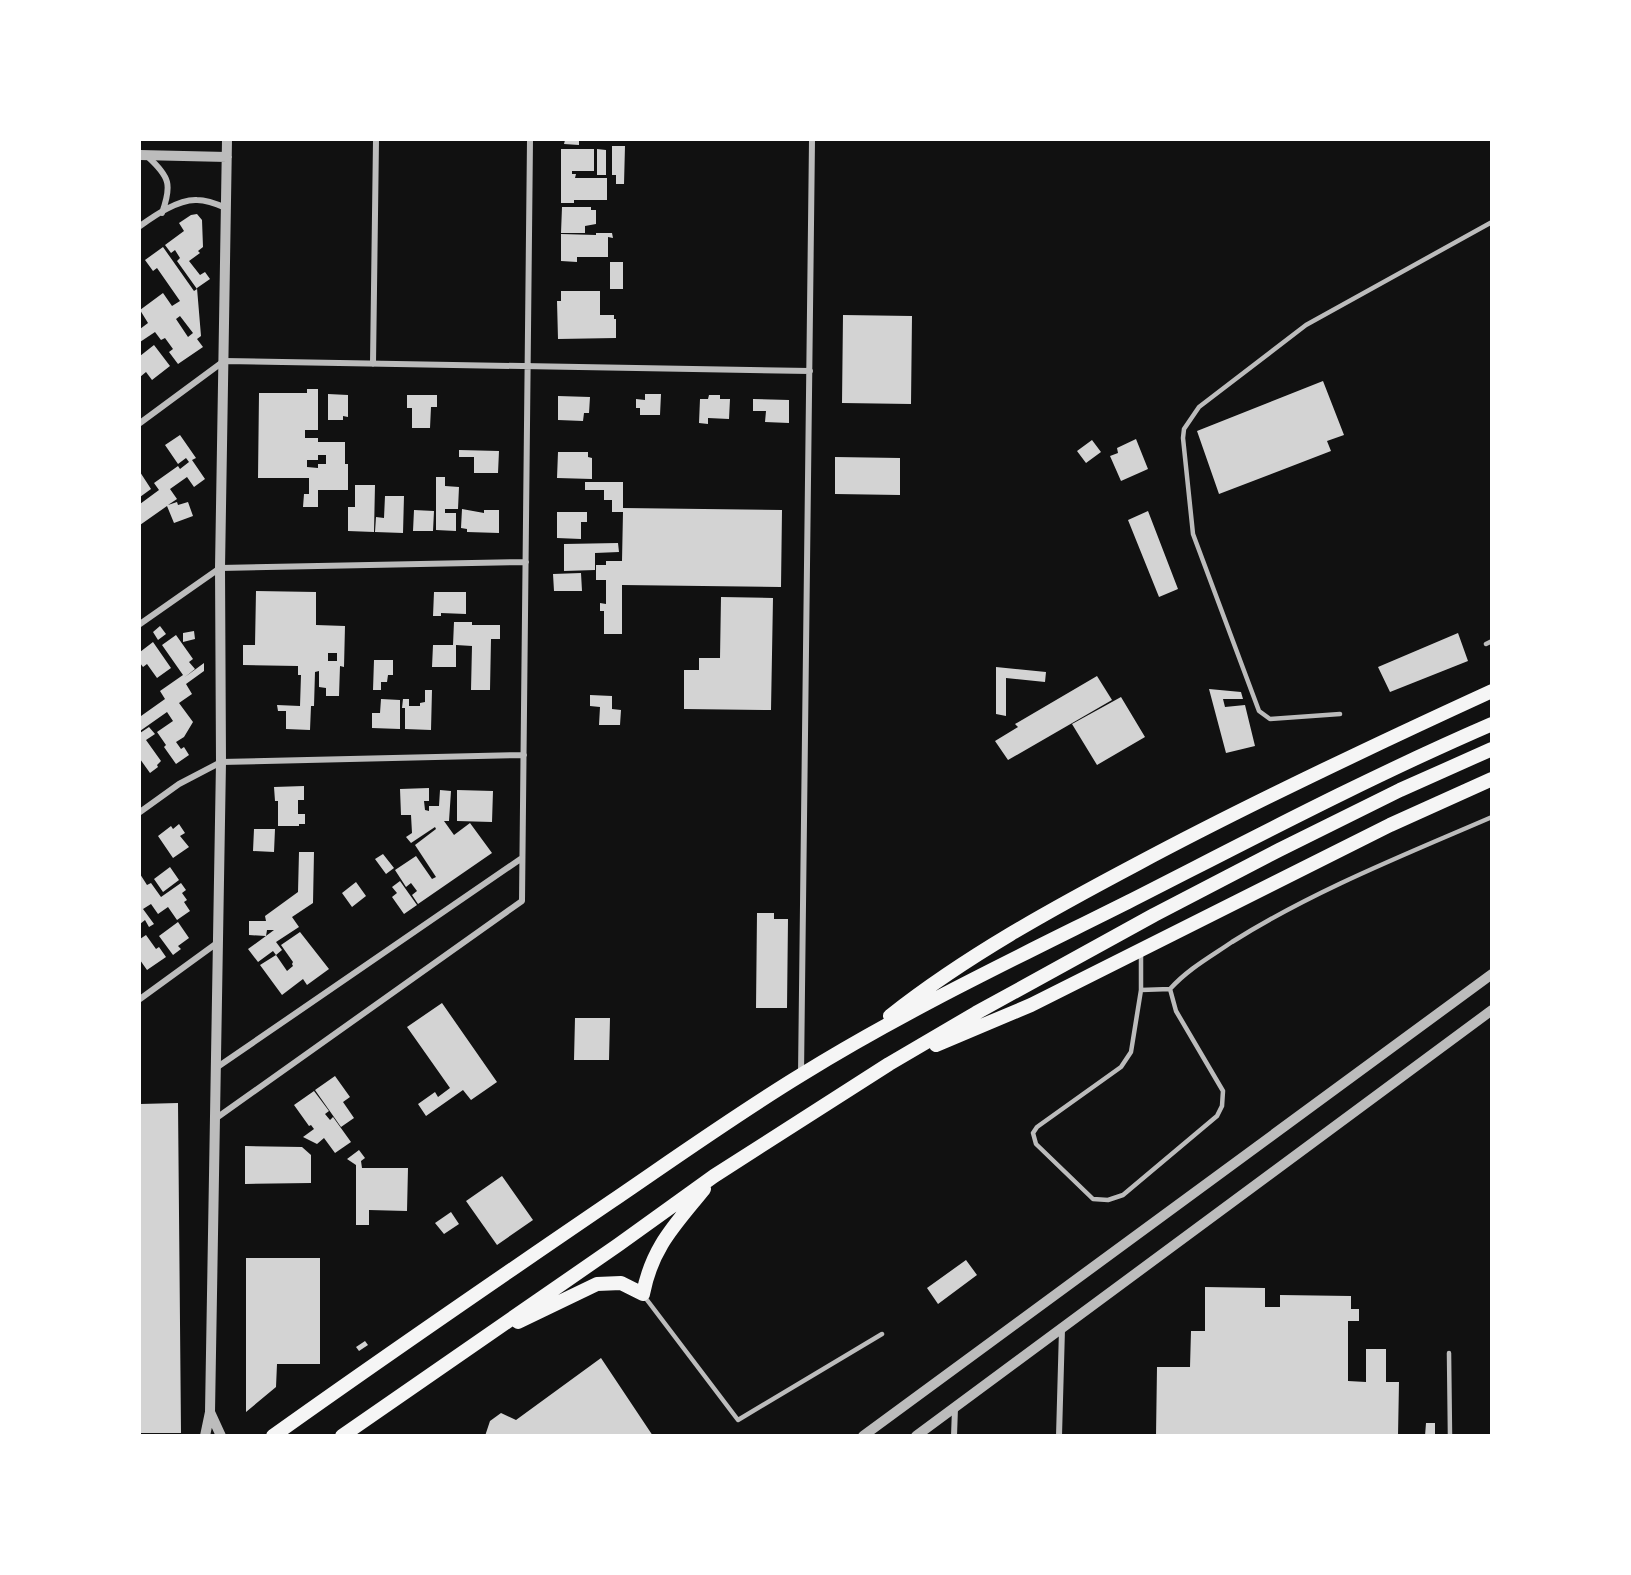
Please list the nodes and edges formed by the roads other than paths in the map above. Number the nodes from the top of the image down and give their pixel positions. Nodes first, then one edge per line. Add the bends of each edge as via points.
1 (227, 140) edge
2 (376, 140) edge
3 (530, 140) edge
4 (812, 140) edge
5 (143, 155) edge
6 (227, 157) junction
7 (226, 208) junction
8 (161, 214) junction
9 (1491, 222) edge
10 (140, 226) edge
11 (224, 361) junction
12 (374, 364) junction
13 (529, 368) junction
14 (810, 371) junction
15 (140, 423) edge
16 (526, 562) junction
17 (220, 568) junction
18 (140, 624) edge
19 (1491, 691) edge
20 (1340, 714) dead end
21 (1491, 724) edge
22 (1491, 749) edge
23 (524, 755) junction
24 (221, 762) junction
25 (1491, 780) edge
26 (140, 812) edge
27 (1491, 817) edge
28 (522, 858) junction
29 (217, 943) junction
30 (1140, 950) junction
31 (1491, 974) edge
32 (1170, 989) junction
33 (1141, 990) junction
34 (140, 999) edge
35 (1491, 1010) edge
36 (862, 1039) junction
37 (890, 1064) junction
38 (216, 1068) junction
39 (801, 1075) junction
40 (215, 1119) junction
41 (714, 1176) junction
42 (643, 1294) junction
43 (1062, 1329) junction
44 (882, 1334) dead end
45 (471, 1346) junction
46 (1449, 1353) dead end
47 (955, 1408) junction
48 (210, 1412) junction
49 (205, 1436) edge
50 (221, 1436) edge
51 (273, 1436) edge
52 (342, 1436) edge
53 (862, 1436) edge
54 (916, 1436) edge
55 (954, 1436) edge
56 (1059, 1436) edge
57 (1450, 1436) edge

1 - 6 street
2 - 12 street
3 - 13 street
4 - 14 street
5 - 6 street
5 - 8 street via 160,168 167,180 169,193
6 - 7 street
7 - 8 street via 196,200 182,202
7 - 11 street
8 - 10 street
9 - 20 lane via 1305,325 1199,407 1184,429 1193,534 1259,711 1270,719
11 - 12 street
11 - 15 street
11 - 17 street
12 - 13 street
13 - 14 street
13 - 16 street
14 - 39 street
16 - 17 street
16 - 23 street
17 - 18 street
17 - 24 street
19 - 36 highway via 1341,760 1054,908 928,986
21 - 36 highway via 1258,834
22 - 37 highway via 1400,790 1154,915
23 - 24 street
23 - 28 street
24 - 26 street via 179,784
24 - 29 street
25 - 30 highway via 1389,825
27 - 32 lane via 1373,868 1258,926 1184,973
28 - 38 street
28 - 40 street via 522,901
29 - 34 street
29 - 38 street
30 - 33 lane
30 - 37 highway via 1031,1005
31 - 53 street
32 - 33 lane
32 - 33 lane via 1176,1011 1223,1091 1222,1106 1217,1116 1124,1195 1093,1199 1035,1144 1033,1133 1121,1067 1131,1052
35 - 43 street
36 - 39 highway
37 - 41 highway
38 - 40 street
39 - 51 highway via 440,1318
40 - 48 street
41 - 42 highway via 666,1235
41 - 45 highway
42 - 44 lane via 738,1420
42 - 45 highway via 621,1283 597,1284
43 - 47 street
43 - 56 street
45 - 52 highway
46 - 57 lane
47 - 54 street
47 - 55 street
48 - 49 street
48 - 50 street

